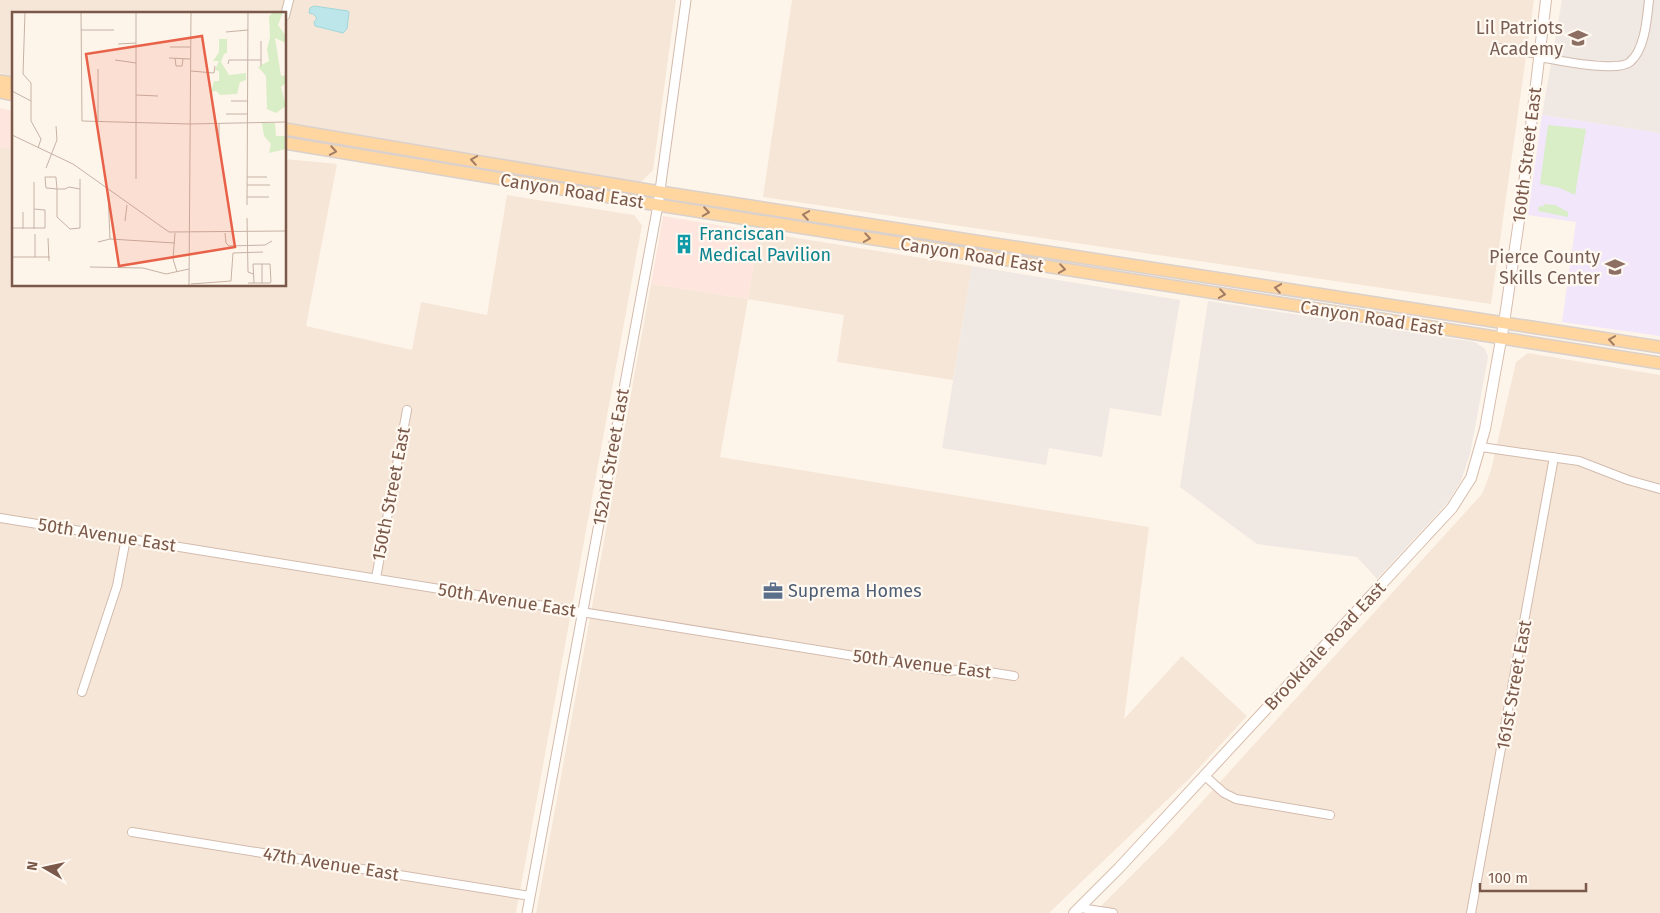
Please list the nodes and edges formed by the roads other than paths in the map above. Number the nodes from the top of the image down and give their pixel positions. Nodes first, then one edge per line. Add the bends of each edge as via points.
1 (686, 0) edge
2 (1546, 0) edge
3 (1649, 0) edge
4 (1501, 48) dead end
5 (1539, 56) junction
6 (286, 130) edge
7 (324, 136) junction
8 (286, 142) edge
9 (286, 142) edge
10 (660, 192) junction
11 (658, 205) junction
12 (1504, 323) junction
13 (1501, 338) junction
14 (1660, 347) edge
15 (1660, 363) edge
16 (407, 410) dead end
17 (1481, 447) junction
18 (1554, 456) junction
19 (1660, 489) edge
20 (0, 518) edge
21 (126, 538) junction
22 (376, 578) junction
23 (583, 613) junction
24 (1014, 676) dead end
25 (82, 692) dead end
26 (1205, 776) junction
27 (1330, 815) dead end
28 (132, 832) dead end
29 (530, 896) junction
30 (1077, 910) edge
31 (527, 913) edge
32 (1113, 913) edge
33 (1471, 913) edge

1 - 10 street, 152nd Street East
2 - 5 main road, 160th Street East
3 - 5 street via 1641,44 1632,61 1623,66
4 - 5 street
5 - 12 main road, 160th Street East
6 - 7 main road, Canyon Road East
7 - 8 main road via 322,141
10 -> 7 main road, Canyon Road East
9 -> 11 main road, Canyon Road East
10 - 11 street, 152nd Street East
12 -> 10 main road, Canyon Road East
11 -> 13 main road, Canyon Road East
11 - 23 street, 152nd Street East
12 - 13 main road, 160th Street East
14 -> 12 main road, Canyon Road East
13 - 15 main road, Canyon Road East
13 - 17 main road, Brookdale Road East
16 - 22 street, 150th Street East
17 - 18 street
17 - 26 main road, Brookdale Road East via 1471,478 1452,508
18 - 19 street via 1579,461
18 - 33 street, 161st Street East
20 - 21 street, 50th Avenue East
21 - 22 street, 50th Avenue East
21 - 25 street via 117,586
22 - 23 street, 50th Avenue East
23 - 24 street, 50th Avenue East via 947,671 970,669
23 - 29 street, 152nd Street East
26 - 27 street via 1236,799
26 - 30 main road, Brookdale Road East
28 - 29 street, 47th Avenue East
29 - 31 street, 152nd Street East
30 - 32 street

